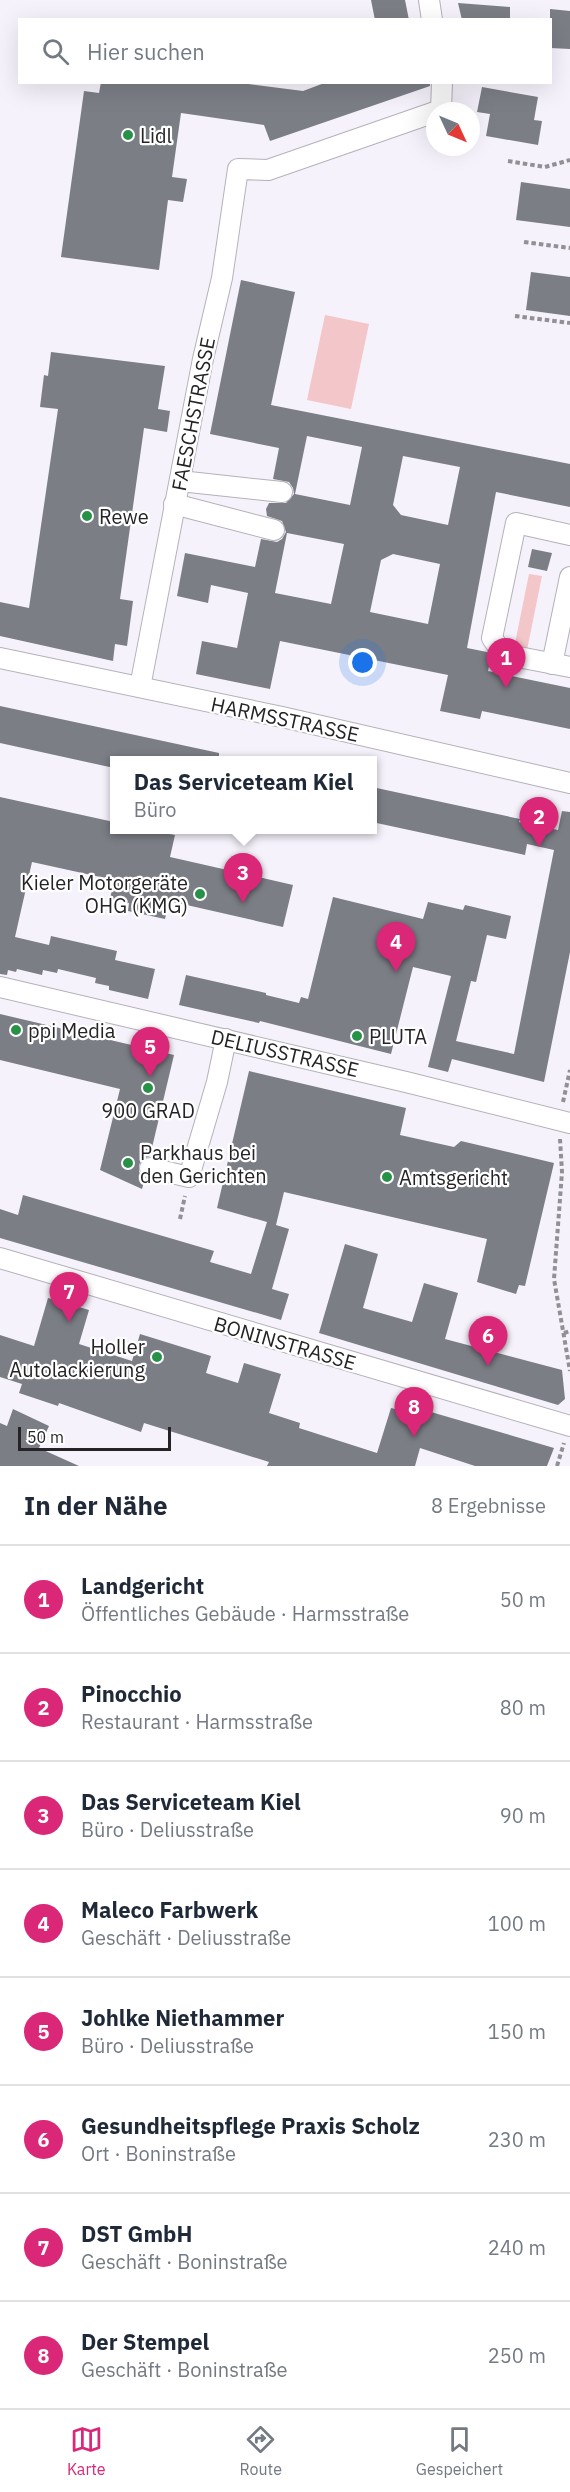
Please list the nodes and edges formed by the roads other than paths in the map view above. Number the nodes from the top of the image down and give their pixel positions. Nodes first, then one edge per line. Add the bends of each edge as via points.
1 (429, 0) edge
2 (432, 18) edge
3 (442, 84) edge
4 (441, 102) edge
5 (426, 116) edge
6 (180, 481) junction
7 (282, 492) dead end
8 (174, 504) junction
9 (274, 530) dead end
10 (570, 535) edge
11 (570, 577) edge
12 (0, 658) edge
13 (561, 666) edge
14 (140, 687) junction
15 (570, 783) edge
16 (0, 987) edge
17 (226, 1039) junction
18 (565, 1122) edge
19 (150, 1168) dead end
20 (0, 1258) edge
21 (570, 1426) edge

1 - 2 street
3 - 4 street
5 - 6 street, FAESCHSTRASSE via 268,170 238,169 222,278
6 - 7 street
6 - 8 street, FAESCHSTRASSE
8 - 9 street
8 - 14 street, FAESCHSTRASSE
10 - 13 street via 516,524 492,638 502,654
11 - 13 street
12 - 14 street, HARMSSTRASSE
14 - 15 street, HARMSSTRASSE
16 - 17 street, DELIUSSTRASSE
17 - 18 street, DELIUSSTRASSE
17 - 19 street via 189,1178
20 - 21 street, BONINSTRASSE

